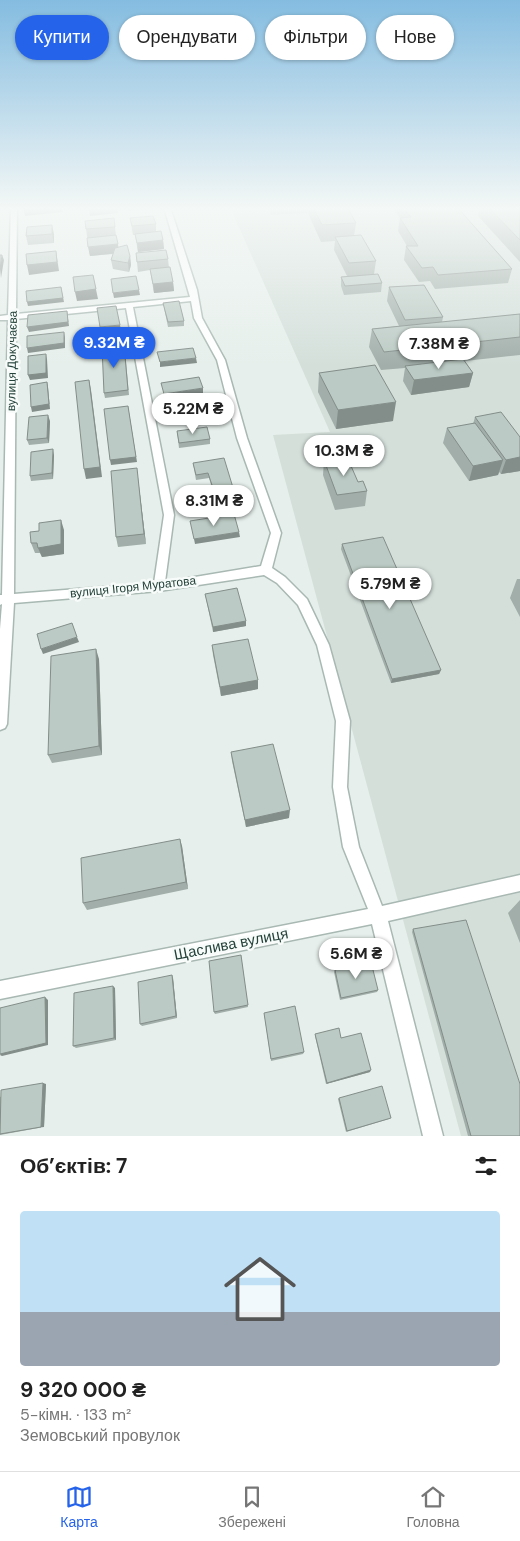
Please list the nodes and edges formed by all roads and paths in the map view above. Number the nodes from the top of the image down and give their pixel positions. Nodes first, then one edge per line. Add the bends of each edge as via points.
1 (14, 260) edge
2 (184, 260) edge
3 (193, 300) junction
4 (129, 306) junction
5 (13, 316) junction
6 (0, 318) edge
7 (266, 570) junction
8 (159, 587) junction
9 (4, 600) edge
10 (0, 724) edge
11 (520, 884) edge
12 (378, 915) junction
13 (0, 990) edge
14 (433, 1136) edge

1 - 5 street, вулиця Докучаєва
2 - 3 street
3 - 4 street
3 - 7 street via 198,318 221,360 242,438 276,533
4 - 5 street
4 - 8 street via 169,515
5 - 6 street
5 - 9 street, вулиця Докучаєва
7 - 8 street, вулиця Ігоря Муратова
7 - 12 street via 302,602 323,645 343,721 340,787 351,847
8 - 9 street, вулиця Ігоря Муратова
9 - 10 street, вулиця Докучаєва
11 - 12 street, Щаслива вулиця
12 - 13 street, Щаслива вулиця
12 - 14 street

